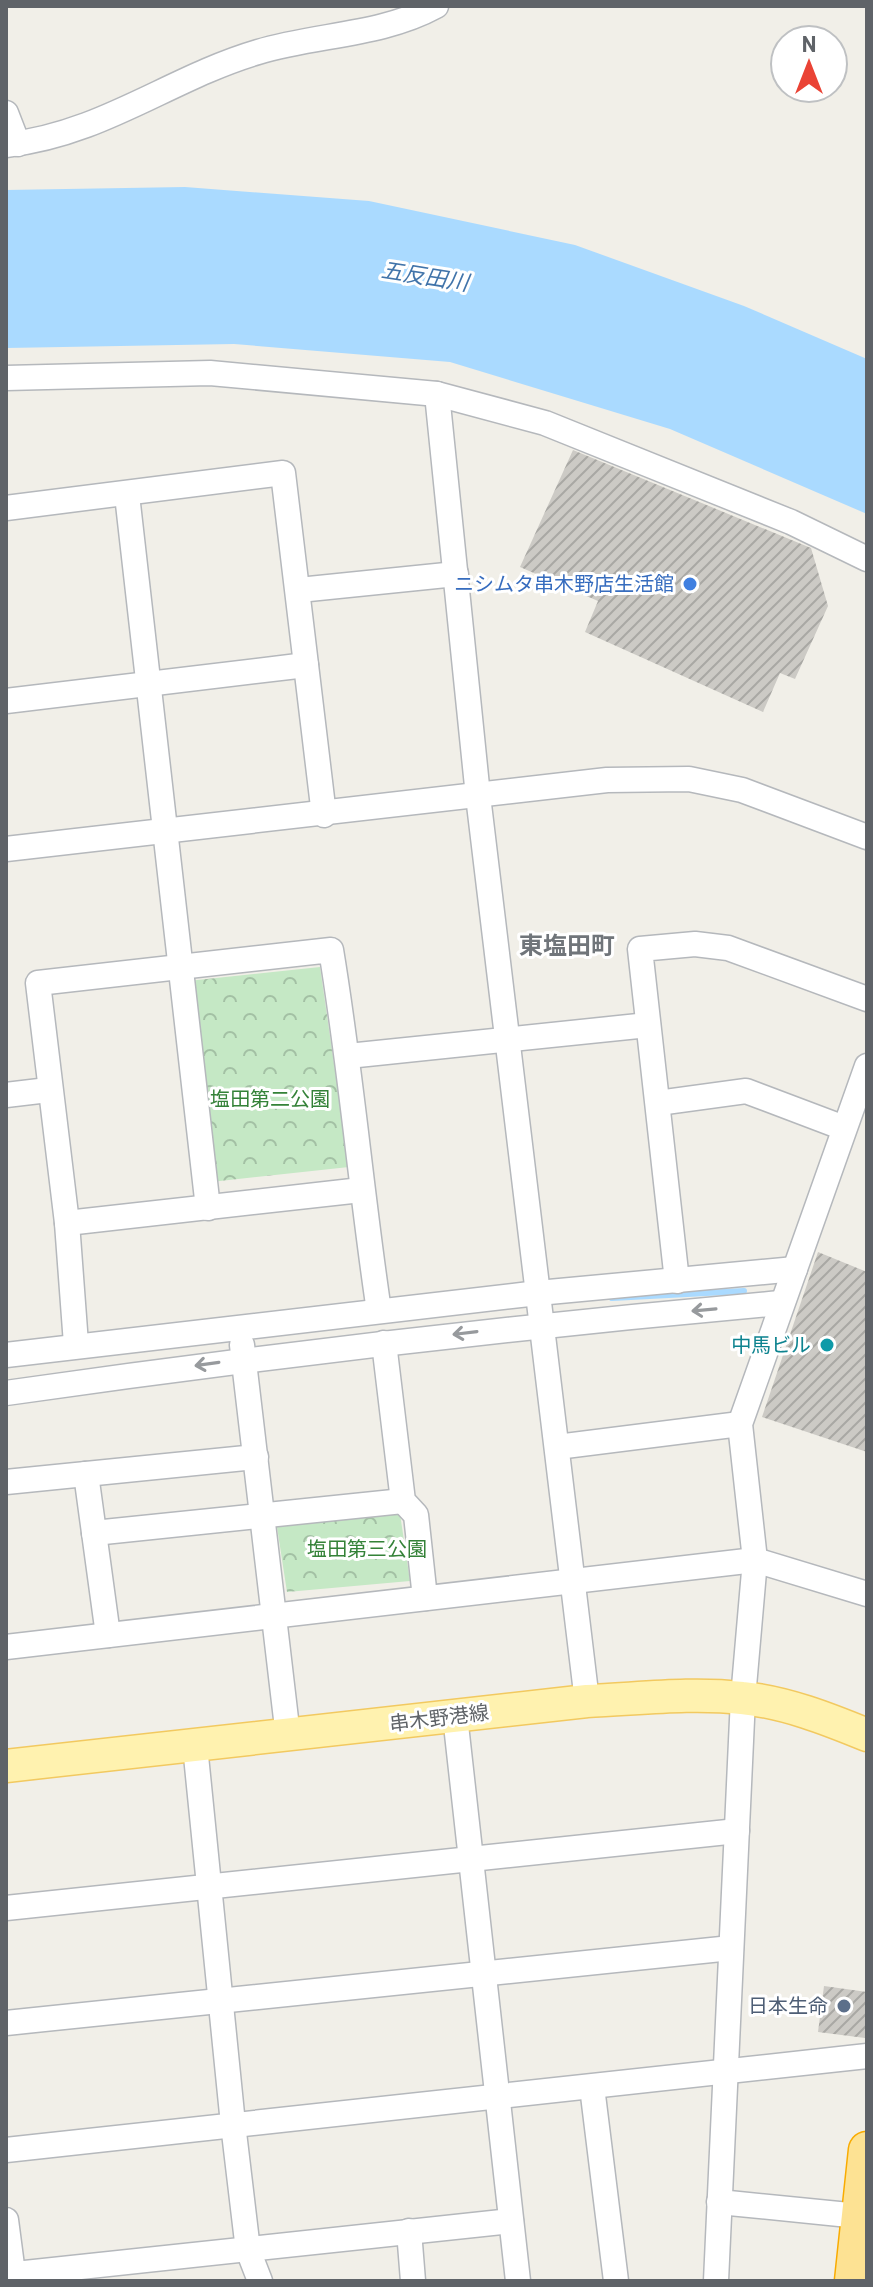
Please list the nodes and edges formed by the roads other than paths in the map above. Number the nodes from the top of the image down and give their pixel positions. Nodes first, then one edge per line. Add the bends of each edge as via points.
1 (436, 6) edge
2 (6, 113) edge
3 (12, 144) edge
4 (6, 378) edge
5 (437, 394) junction
6 (127, 495) junction
7 (6, 508) edge
8 (867, 559) edge
9 (456, 574) junction
10 (299, 590) junction
11 (306, 665) junction
12 (148, 685) junction
13 (6, 701) edge
14 (478, 796) junction
15 (324, 815) junction
16 (164, 833) junction
17 (867, 837) edge
18 (6, 849) edge
19 (179, 965) junction
20 (867, 999) edge
21 (648, 1025) junction
22 (508, 1039) junction
23 (348, 1056) junction
24 (867, 1066) edge
25 (48, 1090) junction
26 (6, 1095) edge
27 (658, 1103) junction
28 (844, 1128) junction
29 (361, 1190) junction
30 (208, 1208) junction
31 (67, 1223) junction
32 (795, 1269) junction
33 (677, 1281) junction
34 (538, 1293) junction
35 (781, 1303) junction
36 (379, 1311) junction
37 (543, 1324) junction
38 (241, 1326) junction
39 (384, 1343) junction
40 (76, 1344) junction
41 (6, 1355) edge
42 (243, 1359) junction
43 (6, 1393) edge
44 (740, 1424) junction
45 (557, 1447) junction
46 (256, 1457) junction
47 (86, 1474) junction
48 (6, 1482) edge
49 (403, 1501) junction
50 (263, 1515) junction
51 (94, 1533) junction
52 (755, 1560) junction
53 (573, 1581) junction
54 (867, 1594) edge
55 (425, 1598) junction
56 (274, 1616) junction
57 (108, 1635) junction
58 (6, 1647) edge
59 (743, 1698) junction
60 (587, 1701) junction
61 (455, 1716) junction
62 (867, 1735) edge
63 (288, 1736) junction
64 (195, 1746) junction
65 (6, 1766) edge
66 (737, 1831) junction
67 (471, 1860) junction
68 (208, 1887) junction
69 (6, 1908) edge
70 (731, 1948) junction
71 (484, 1974) junction
72 (218, 2001) junction
73 (6, 2023) edge
74 (867, 2056) edge
75 (725, 2072) junction
76 (592, 2087) junction
77 (497, 2097) junction
78 (233, 2124) junction
79 (6, 2150) edge
80 (864, 2182) edge
81 (719, 2202) junction
82 (6, 2220) edge
83 (511, 2221) junction
84 (409, 2231) junction
85 (248, 2250) junction
86 (134, 2271) edge
87 (11, 2276) edge
88 (260, 2281) edge
89 (413, 2281) edge
90 (518, 2281) edge
91 (616, 2281) edge
92 (716, 2281) edge
93 (853, 2281) edge

1 - 3 street via 365,31 259,51 110,118
2 - 3 street
4 - 5 street via 210,373
5 - 8 street via 545,423 791,522
5 - 9 street
6 - 7 street
6 - 10 street via 283,473
6 - 12 street
9 - 10 street
9 - 14 street
10 - 11 street
11 - 12 street
11 - 15 street
12 - 13 street
12 - 16 street
14 - 15 street
14 - 17 street via 607,780 689,779 742,790
14 - 22 street
15 - 16 street
16 - 18 street
16 - 19 street
19 - 23 street via 331,950
19 - 25 street via 38,983
19 - 30 street
20 - 21 street via 728,948 695,944 640,949
21 - 22 street
21 - 27 street
22 - 23 street
22 - 34 street
23 - 29 street
24 - 28 street
25 - 26 street
25 - 31 street
27 - 28 street via 746,1091
27 - 33 street
28 - 32 street
29 - 30 street
29 - 36 street
30 - 31 street
31 - 40 street
32 - 33 street
32 - 35 street
33 - 34 street
34 - 36 street
34 - 37 street
35 -> 37 street
35 - 44 street
36 - 38 street
37 -> 39 street
37 - 45 street
38 - 40 street
38 - 42 street
39 - 42 street
39 - 49 street
40 - 41 street
42 -> 43 street
42 - 46 street
44 - 45 street
44 - 52 street
45 - 53 street
46 - 47 street
46 - 50 street
47 - 48 street
47 - 51 street
49 - 50 street
49 - 55 street via 416,1515
50 - 51 street
50 - 56 street
51 - 57 street
52 - 53 street
52 - 54 street
52 - 59 street
53 - 55 street
53 - 60 street
55 - 56 street
56 - 57 street
56 - 63 street
57 - 58 street
59 - 60 main road, 串木野港線
59 - 62 main road, 串木野港線 via 788,1707
59 - 66 street
60 - 61 main road, 串木野港線
61 - 63 main road, 串木野港線
61 - 67 street
63 - 64 main road, 串木野港線
64 - 65 main road, 串木野港線
64 - 68 street
66 - 67 street
66 - 70 street
67 - 68 street
67 - 71 street
68 - 69 street
68 - 72 street
70 - 71 street
70 - 75 street
71 - 72 street
71 - 77 street
72 - 73 street
72 - 78 street
74 - 75 street
75 - 76 street
75 - 81 street
76 - 77 street
76 - 91 street
77 - 78 street
77 - 83 street
78 - 79 street
78 - 85 street
80 - 81 street
80 - 93 highway
81 - 92 street
82 - 87 street
83 - 84 street
83 - 90 street
84 - 85 street
84 - 89 street
85 - 86 street
85 - 88 street
86 - 87 street

